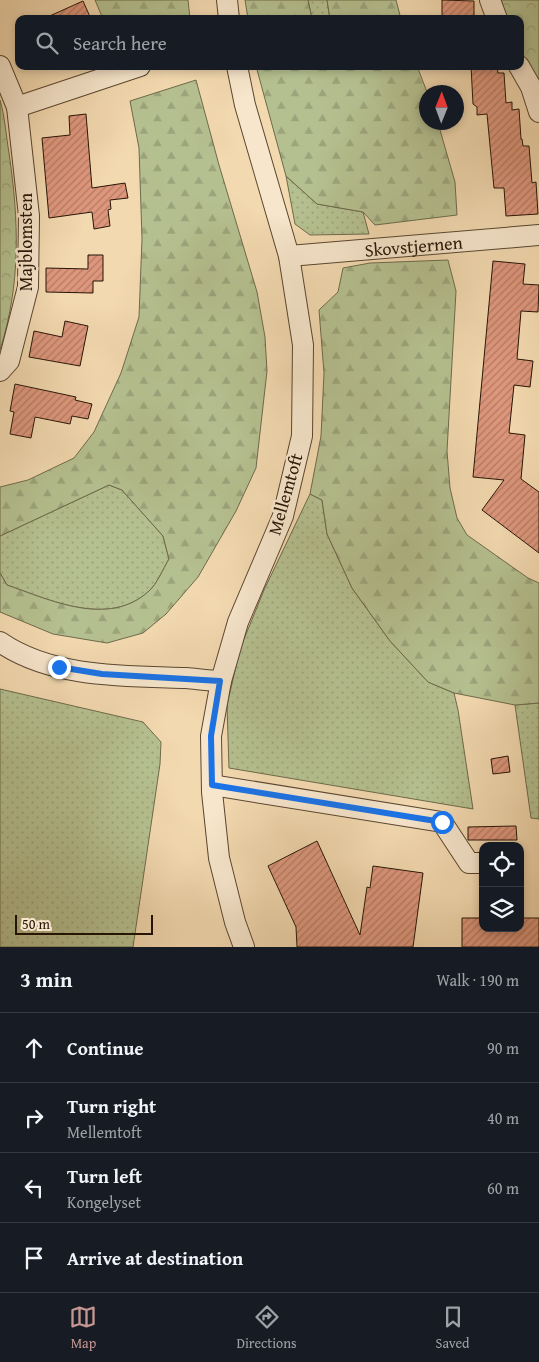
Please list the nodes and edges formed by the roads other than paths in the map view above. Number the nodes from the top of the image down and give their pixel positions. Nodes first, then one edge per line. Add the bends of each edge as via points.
1 (227, 0) edge
2 (490, 0) edge
3 (229, 15) edge
4 (496, 15) edge
5 (0, 66) edge
6 (128, 70) edge
7 (238, 70) edge
8 (521, 70) edge
9 (17, 107) junction
10 (539, 112) edge
11 (539, 234) edge
12 (289, 256) junction
13 (0, 371) edge
14 (0, 642) edge
15 (220, 681) junction
16 (212, 785) junction
17 (479, 863) edge
18 (244, 947) edge

1 - 3 street
2 - 4 street
5 - 9 street, Majblomsten
6 - 9 street
7 - 12 street, Mellemtoft
8 - 10 street
9 - 13 street, Majblomsten via 29,216 28,287 9,361
11 - 12 street, Skovstjernen
12 - 15 street, Mellemtoft via 303,345 302,436 283,516 238,622
14 - 15 street via 16,652 59,667 102,674
15 - 16 street, Mellemtoft via 211,736
16 - 17 street via 442,822 469,863
16 - 18 street, Mellemtoft via 219,858

